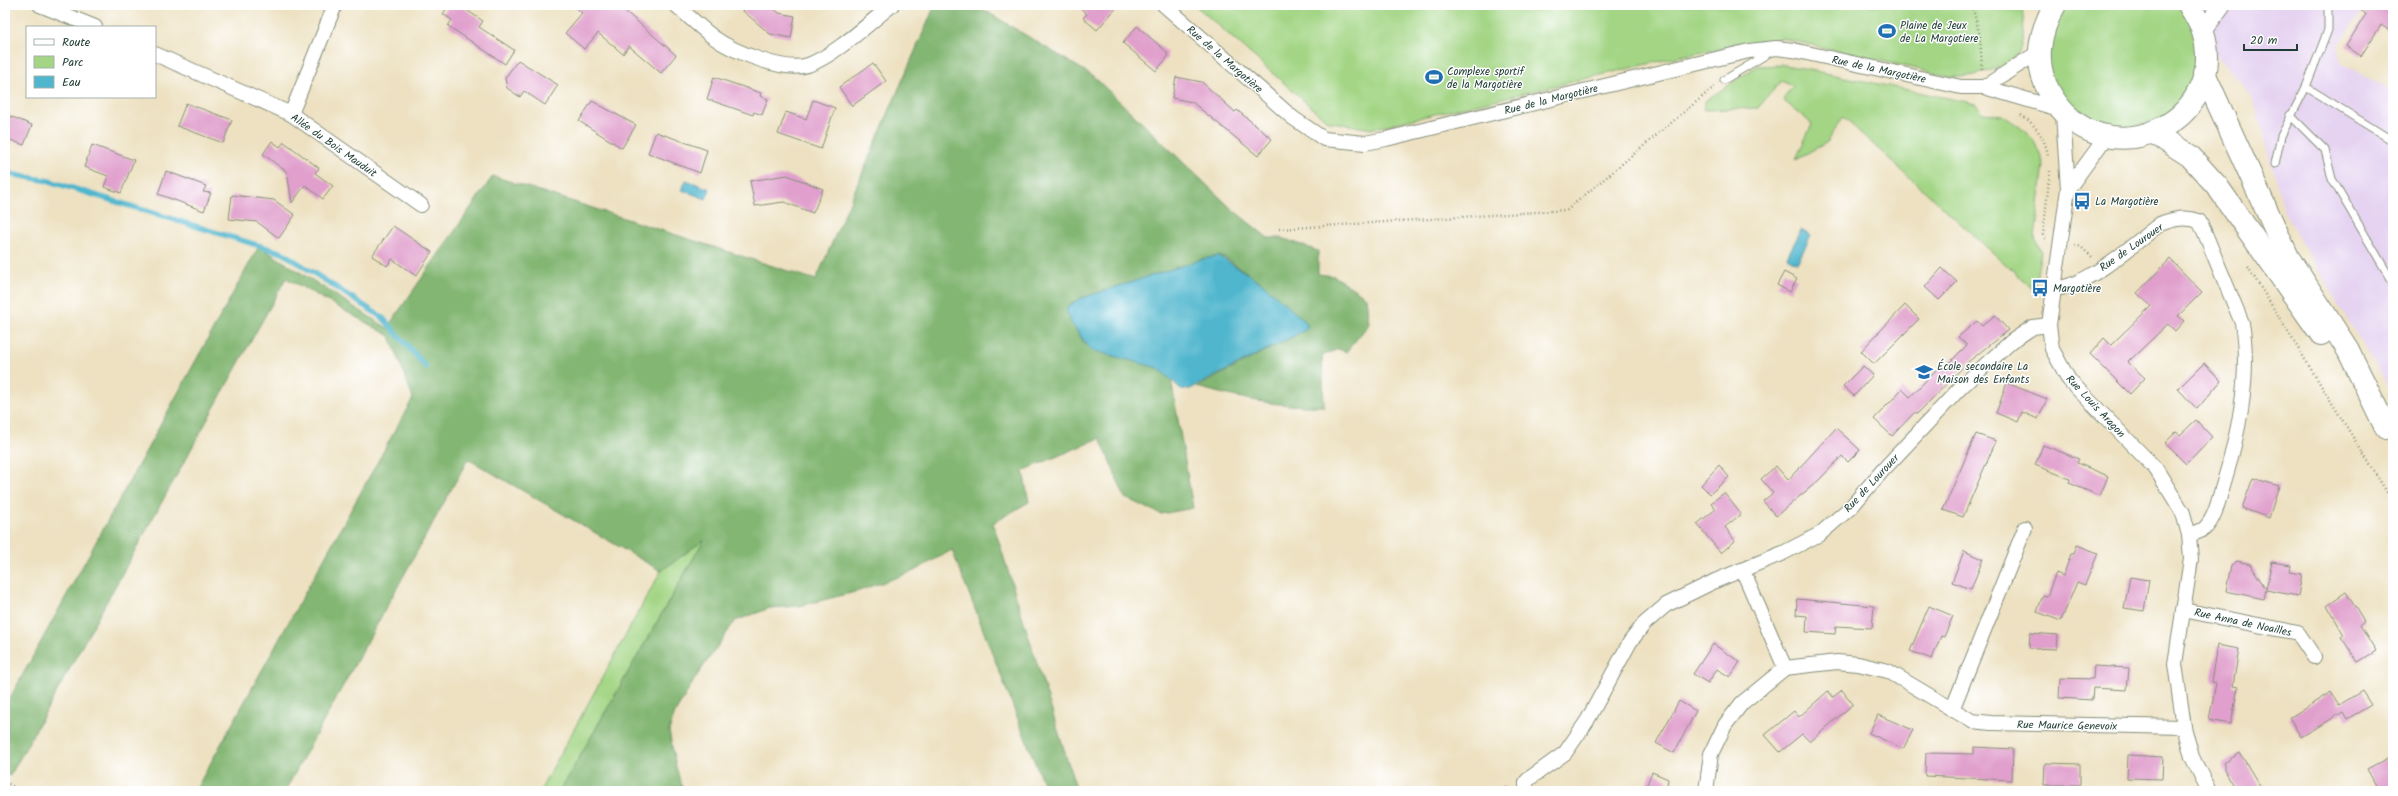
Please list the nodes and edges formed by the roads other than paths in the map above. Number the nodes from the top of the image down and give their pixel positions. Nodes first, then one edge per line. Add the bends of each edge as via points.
1 (40, 5) edge
2 (335, 5) edge
3 (676, 5) edge
4 (892, 5) edge
5 (1164, 5) edge
6 (2189, 5) edge
7 (2222, 5) edge
8 (2328, 5) edge
9 (2046, 11) edge
10 (92, 26) edge
11 (2203, 31) junction
12 (1776, 48) junction
13 (2039, 52) junction
14 (156, 54) edge
15 (2204, 72) junction
16 (1724, 80) road end
17 (1984, 87) junction
18 (2306, 87) junction
19 (2061, 112) junction
20 (291, 114) junction
21 (2290, 115) junction
22 (2154, 133) junction
23 (2106, 137) junction
24 (2393, 140) edge
25 (2275, 164) dead end
26 (2068, 189) junction
27 (421, 205) dead end
28 (2393, 282) edge
29 (2054, 289) junction
30 (2049, 325) junction
31 (2391, 429) edge
32 (2026, 528) dead end
33 (2189, 535) junction
34 (1743, 571) junction
35 (2183, 610) junction
36 (2314, 657) dead end
37 (1786, 668) junction
38 (1952, 710) junction
39 (2184, 727) junction
40 (1525, 789) edge
41 (1706, 791) edge
42 (2209, 791) edge

1 - 10 street
2 - 20 street
3 - 4 street via 727,46 790,68 807,66 824,57
5 - 12 street, Rue de la Margotière via 1293,118 1324,139 1342,142 1365,143 1386,139 1749,51
6 - 11 main road
7 - 11 street
8 - 18 lane via 2328,30
9 - 13 main road
11 - 15 main road via 2206,52
12 - 16 lane
12 - 17 street, Rue de la Margotière via 1961,87
13 - 17 street
13 - 19 main road via 2044,83
14 - 20 street, Allée du Bois Mauduit
15 - 22 main road via 2198,92 2187,109 2172,123
15 - 31 main road via 2288,257 2348,350
17 - 19 street, Rue de la Margotière
18 - 21 lane
18 - 24 lane
19 - 23 main road via 2083,129
19 - 26 street, Rue Louis Aragon
20 - 27 street, Allée du Bois Mauduit
21 - 25 lane via 2281,136
21 - 28 lane via 2325,150 2332,179
22 - 23 main road via 2130,138
22 - 31 main road via 2190,156 2218,186
23 - 26 street, Rue Louis Aragon
26 - 29 street, Rue Louis Aragon
29 - 30 street, Rue Louis Aragon
29 - 33 street, Rue de Lourouer via 2067,287 2096,272 2160,224 2192,218 2199,221 2242,323 2244,338 2239,426 2230,464 2215,511 2204,530
30 - 33 street, Rue Louis Aragon via 2052,349 2069,380 2156,469 2183,513
30 - 34 street, Rue de Lourouer via 2033,327 2012,341 1973,376 1883,470 1852,507 1820,534
32 - 38 street
33 - 35 street, Rue Anna de Noailles via 2190,574
34 - 37 street
34 - 40 street, Rue de Lourouer via 1715,581 1666,605 1644,624 1630,642 1587,721 1565,753 1530,778
35 - 36 street, Rue Anna de Noailles via 2298,633
35 - 39 street, Rue Anna de Noailles via 2175,664
37 - 38 street, Rue Maurice Genevoix via 1837,662 1858,664 1888,672
37 - 41 street via 1742,703 1725,725 1711,754
38 - 39 street, Rue Maurice Genevoix via 1972,721 1991,723
39 - 42 street, Rue Anna de Noailles via 2192,757

